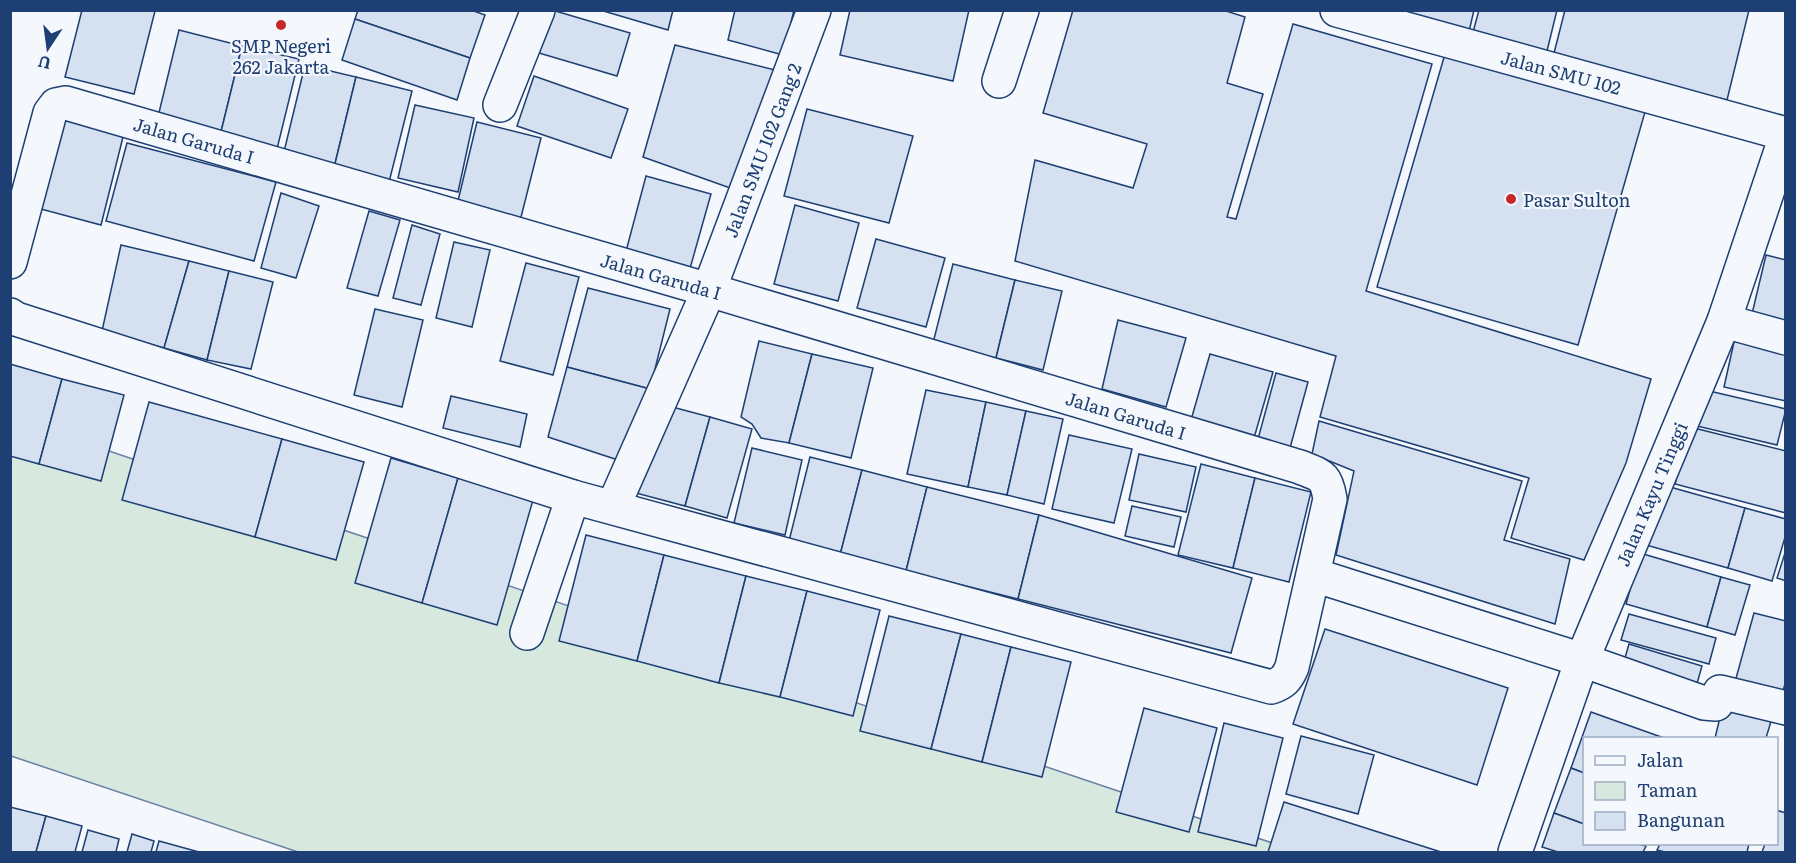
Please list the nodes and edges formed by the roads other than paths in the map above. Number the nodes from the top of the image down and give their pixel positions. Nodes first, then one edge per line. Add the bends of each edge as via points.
1 (538, 10) edge
2 (814, 10) edge
3 (1022, 10) edge
4 (1348, 12) edge
5 (999, 81) dead end
6 (500, 105) dead end
7 (1785, 135) edge
8 (10, 262) edge
9 (709, 290) junction
10 (10, 315) edge
11 (1724, 321) junction
12 (1785, 338) edge
13 (573, 497) junction
14 (613, 507) junction
15 (1314, 575) junction
16 (527, 633) dead end
17 (1582, 660) junction
18 (1785, 708) edge
19 (1515, 852) edge

1 - 6 street
2 - 9 street, Jalan SMU 102 Gang 2
3 - 5 street
4 - 7 street, Jalan SMU 102
7 - 11 street, Jalan Kayu Tinggi
8 - 9 street, Jalan Garuda I via 50,113 57,105 66,103
9 - 14 street, Jalan SMU 102 Gang 2
9 - 15 street, Jalan Garuda I via 1318,475 1328,483 1330,499
10 - 13 street, Jalan Garuda I
11 - 12 street
11 - 17 street, Jalan Kayu Tinggi
13 - 14 street, Jalan Garuda I
13 - 16 street
14 - 15 street, Jalan Garuda I via 1271,687 1287,679
15 - 17 street
17 - 18 street via 1704,703 1716,704 1720,692
17 - 19 street, Jalan Kayu Tinggi

